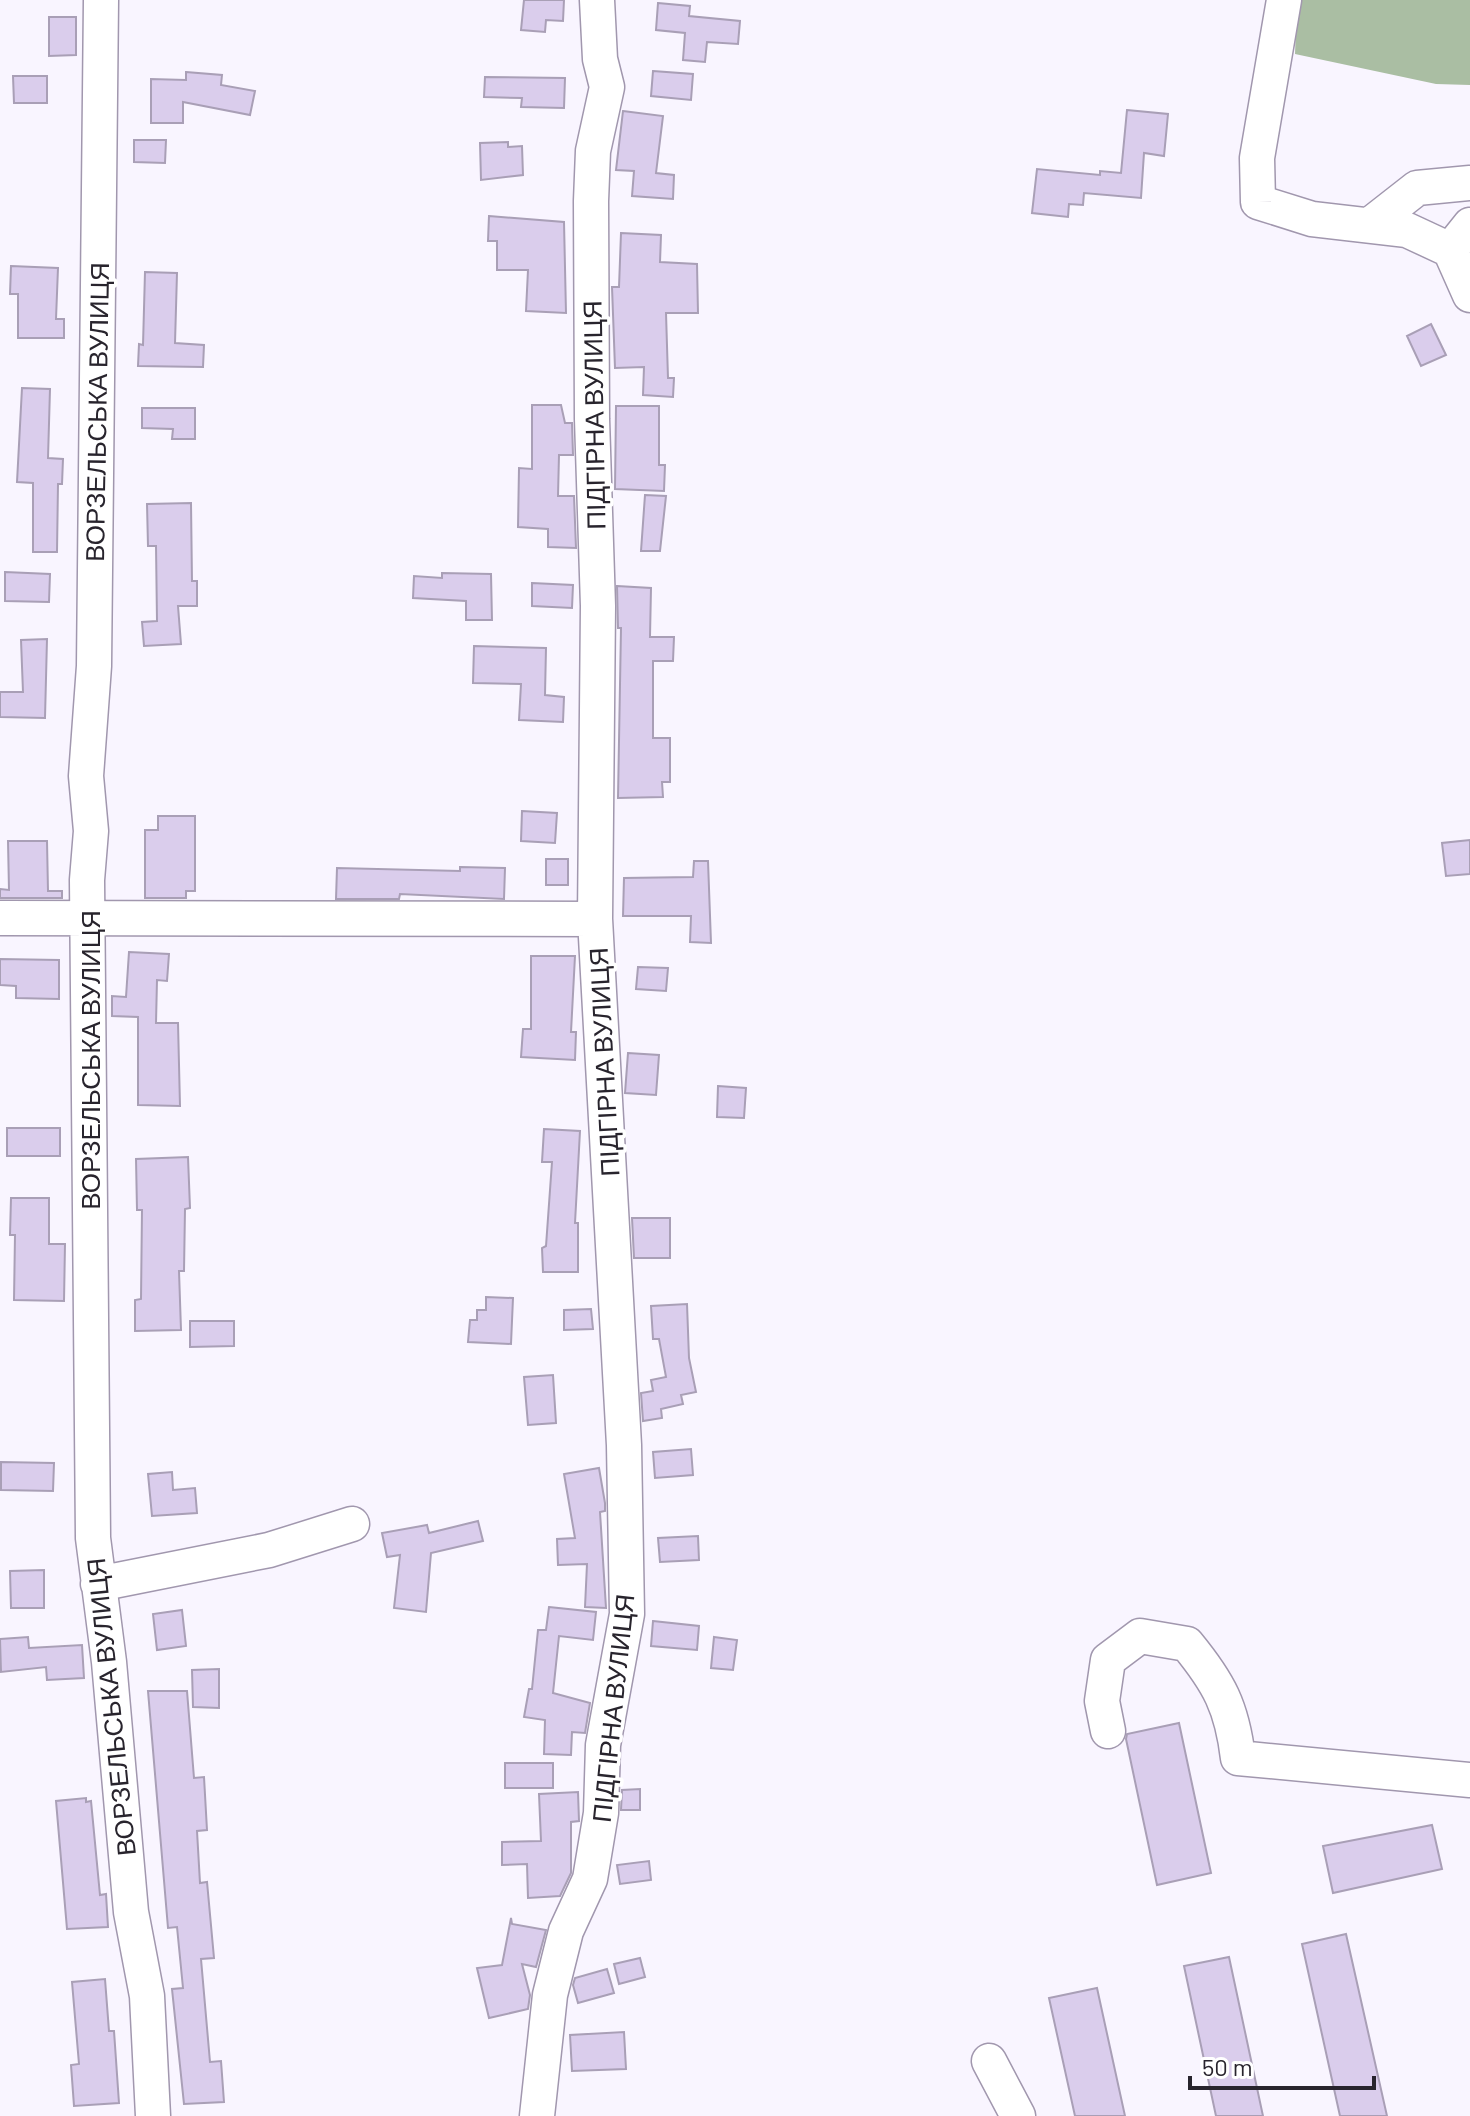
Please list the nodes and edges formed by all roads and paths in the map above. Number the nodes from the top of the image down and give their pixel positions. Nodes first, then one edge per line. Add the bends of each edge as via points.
1 (101, 0) edge
2 (597, 0) edge
3 (1284, 0) edge
4 (1470, 183) edge
5 (1371, 224) junction
6 (1460, 237) edge
7 (1470, 295) edge
8 (0, 918) edge
9 (90, 918) junction
10 (595, 919) junction
11 (352, 1524) dead end
12 (98, 1584) junction
13 (1108, 1731) dead end
14 (1470, 1780) edge
15 (989, 2061) dead end
16 (153, 2116) edge
17 (537, 2116) edge
18 (1018, 2116) edge

1 - 9 street, ВОРЗЕЛЬСЬКА ВУЛИЦЯ via 94,666 86,776
2 - 10 street, ПІДГІРНА ВУЛИЦЯ via 607,87 593,151 591,201 598,606
3 - 5 street via 1257,158 1258,202 1312,219
4 - 5 street via 1417,188
5 - 6 street
6 - 7 street
8 - 9 street
9 - 10 street
9 - 12 street, ВОРЗЕЛЬСЬКА ВУЛИЦЯ via 92,1446
10 - 17 street, ПІДГІРНА ВУЛИЦЯ via 624,1445 627,1614 603,1745 601,1813 590,1879 566,1931 550,1995
11 - 12 street via 269,1550
12 - 16 street, ВОРЗЕЛЬСЬКА ВУЛИЦЯ via 131,1912 147,1996
13 - 14 street via 1102,1701 1108,1660 1140,1636 1187,1644 1218,1682 1234,1722 1238,1758
15 - 18 street

